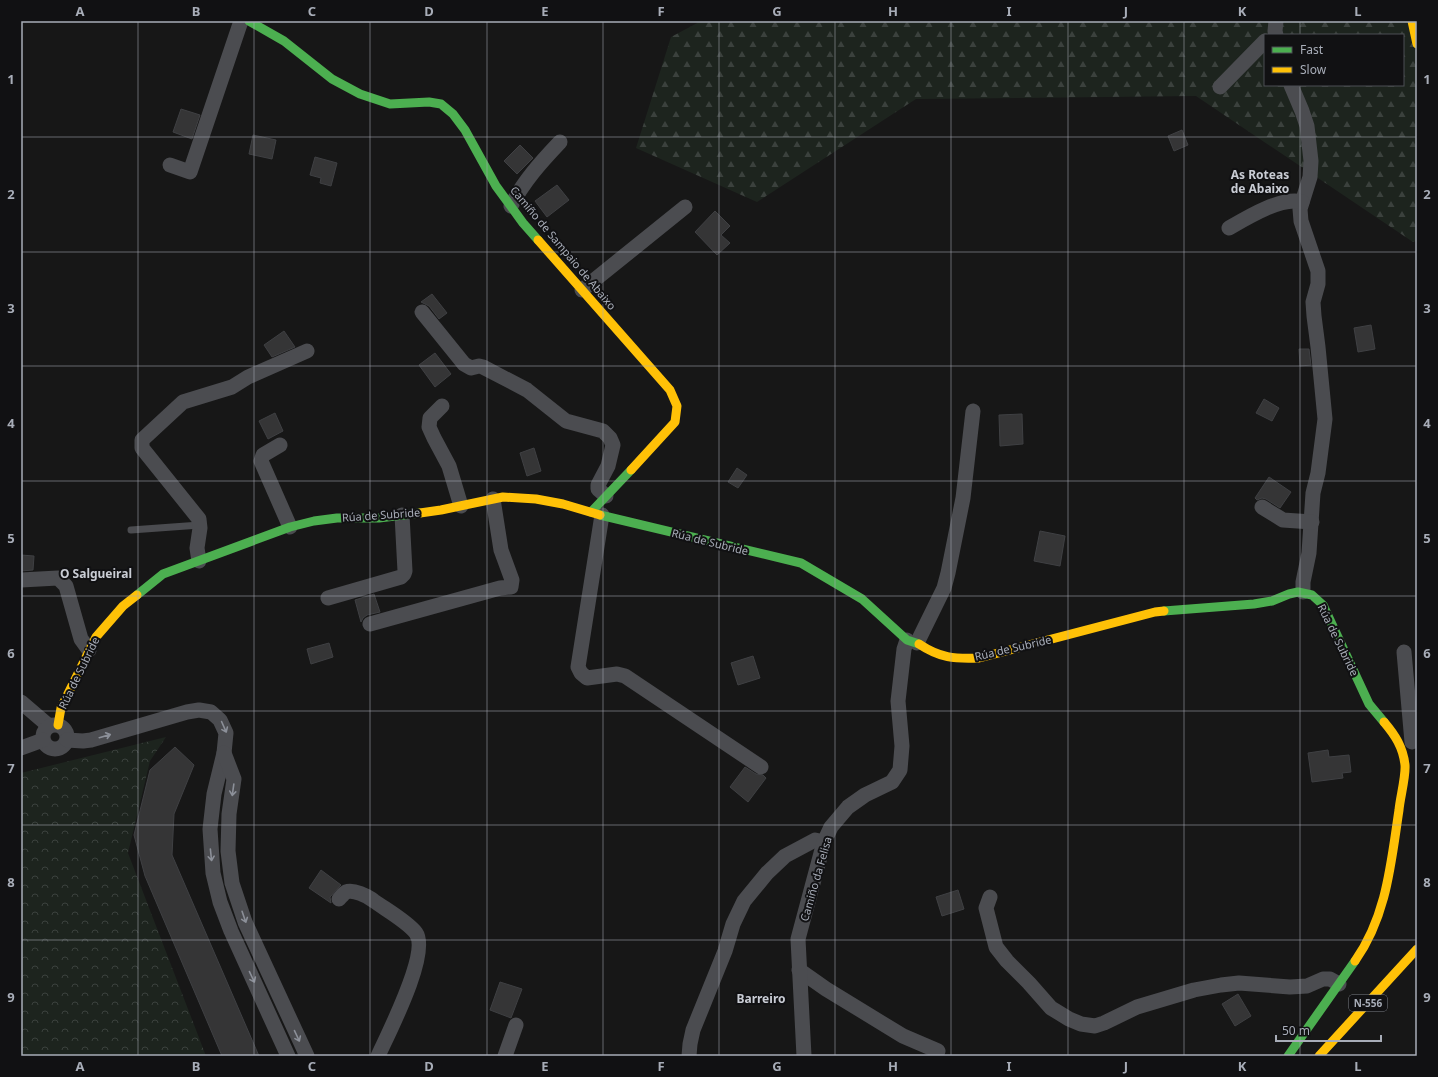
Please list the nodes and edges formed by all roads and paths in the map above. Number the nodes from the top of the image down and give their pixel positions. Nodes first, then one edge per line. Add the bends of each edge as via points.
1 (249, 21) edge
2 (1412, 21) edge
3 (1264, 42) edge
4 (1417, 44) edge
5 (1291, 86) edge
6 (1220, 87) dead end
7 (560, 142) dead end
8 (170, 165) dead end
9 (1302, 202) junction
10 (511, 206) junction
11 (685, 207) dead end
12 (1229, 228) dead end
13 (582, 290) junction
14 (422, 312) dead end
15 (307, 351) dead end
16 (442, 406) dead end
17 (973, 411) dead end
18 (280, 445) dead end
19 (606, 496) junction
20 (493, 499) junction
21 (461, 506) junction
22 (1262, 508) dead end
23 (596, 513) junction
24 (402, 515) junction
25 (1312, 522) junction
26 (200, 525) junction
27 (290, 527) junction
28 (131, 530) dead end
29 (199, 560) junction
30 (21, 580) edge
31 (1302, 592) junction
32 (328, 598) dead end
33 (370, 624) dead end
34 (912, 642) junction
35 (89, 650) junction
36 (1404, 652) dead end
37 (21, 702) edge
38 (54, 726) junction
39 (43, 740) junction
40 (67, 740) junction
41 (1410, 743) edge
42 (21, 748) edge
43 (224, 752) junction
44 (761, 767) dead end
45 (824, 842) junction
46 (990, 897) dead end
47 (339, 899) dead end
48 (1417, 949) edge
49 (799, 970) junction
50 (1339, 984) junction
51 (516, 1025) dead end
52 (938, 1050) dead end
53 (288, 1056) edge
54 (307, 1056) edge
55 (378, 1056) edge
56 (505, 1056) edge
57 (689, 1056) edge
58 (804, 1056) edge
59 (1288, 1056) edge
60 (1319, 1056) edge

1 - 8 street via 190,172
1 - 10 street, Camiño de Sampaio de Abaixo via 284,41 332,79 360,94 390,104 441,104 453,114 465,130 496,186
2 - 4 street
3 - 6 street
5 - 9 street via 1307,126 1310,177
7 - 10 street via 539,163
9 - 12 street via 1291,201 1259,210
9 - 25 street via 1301,221 1318,272 1313,302 1325,419 1313,493
10 - 13 street, Camiño de Sampaio de Abaixo
11 - 13 street
13 - 19 street, Camiño de Sampaio de Abaixo via 670,390 677,406 675,422
14 - 19 street via 464,364 471,368 483,367 527,390 566,422 603,431 610,438 613,445 608,466 598,484 598,489
15 - 26 street via 248,377 232,387 183,402 142,440 142,448 199,519
16 - 21 street via 430,418 429,427 449,466
17 - 34 street, Camiño da Felisa via 963,498 948,573 944,588
18 - 27 street via 263,455 261,461
19 - 23 street, Camiño de Sampaio de Abaixo
20 - 21 street, Rúa de Subride
20 - 23 street, Rúa de Subride via 536,499
20 - 33 street via 501,550 512,580 511,587
21 - 24 street, Rúa de Subride
22 - 25 street via 1283,520
23 - 34 street, Rúa de Subride via 801,563 862,600
23 - 44 street via 578,667 581,673 587,678 617,674 625,676
24 - 27 street, Rúa de Subride via 330,519
24 - 32 street via 404,574
25 - 31 street
26 - 28 lane
26 - 29 street via 197,548
27 - 29 street, Rúa de Subride
29 - 35 street, Rúa de Subride via 163,574 123,606 96,637
30 - 35 street via 58,578 63,581 81,639
31 - 34 street, Rúa de Subride via 1292,593 1270,602 1235,607 1155,612 979,658 959,659 933,653
31 - 41 street, Rúa de Subride via 1314,594 1323,605 1369,704 1394,734
34 - 45 street, Camiño da Felisa via 904,649 898,701 902,746 900,770 892,782 865,795 848,807
35 - 38 street, Rúa de Subride
36 - 41 street
37 - 38 street
38 - 39 street via 45,730
38 - 40 street via 63,728
39 - 40 street via 46,746 52,749 58,749
39 - 42 street
40 -> 43 street via 91,740 199,710 211,712 220,720 226,734
41 - 50 street, Rúa de Subride via 1388,884 1377,919 1362,951
43 -> 53 street via 214,794 210,830 213,873 231,931
43 -> 54 street via 234,779 229,814 228,851 232,883 245,922
45 - 49 street, Camiño da Felisa via 798,939
45 - 57 street via 815,840 785,856 744,901 693,1030
46 - 50 street via 986,908 996,946 1051,1008 1081,1024 1095,1026 1137,1007 1194,990 1221,985 1239,983 1296,987 1307,986 1324,979
47 - 55 street via 345,892 351,891 369,897 409,926 419,940 414,972
48 - 60 street, N-556
49 - 52 street via 902,1036
49 - 58 street, Camiño da Felisa
50 - 59 street, Rúa de Subride
51 - 56 street

